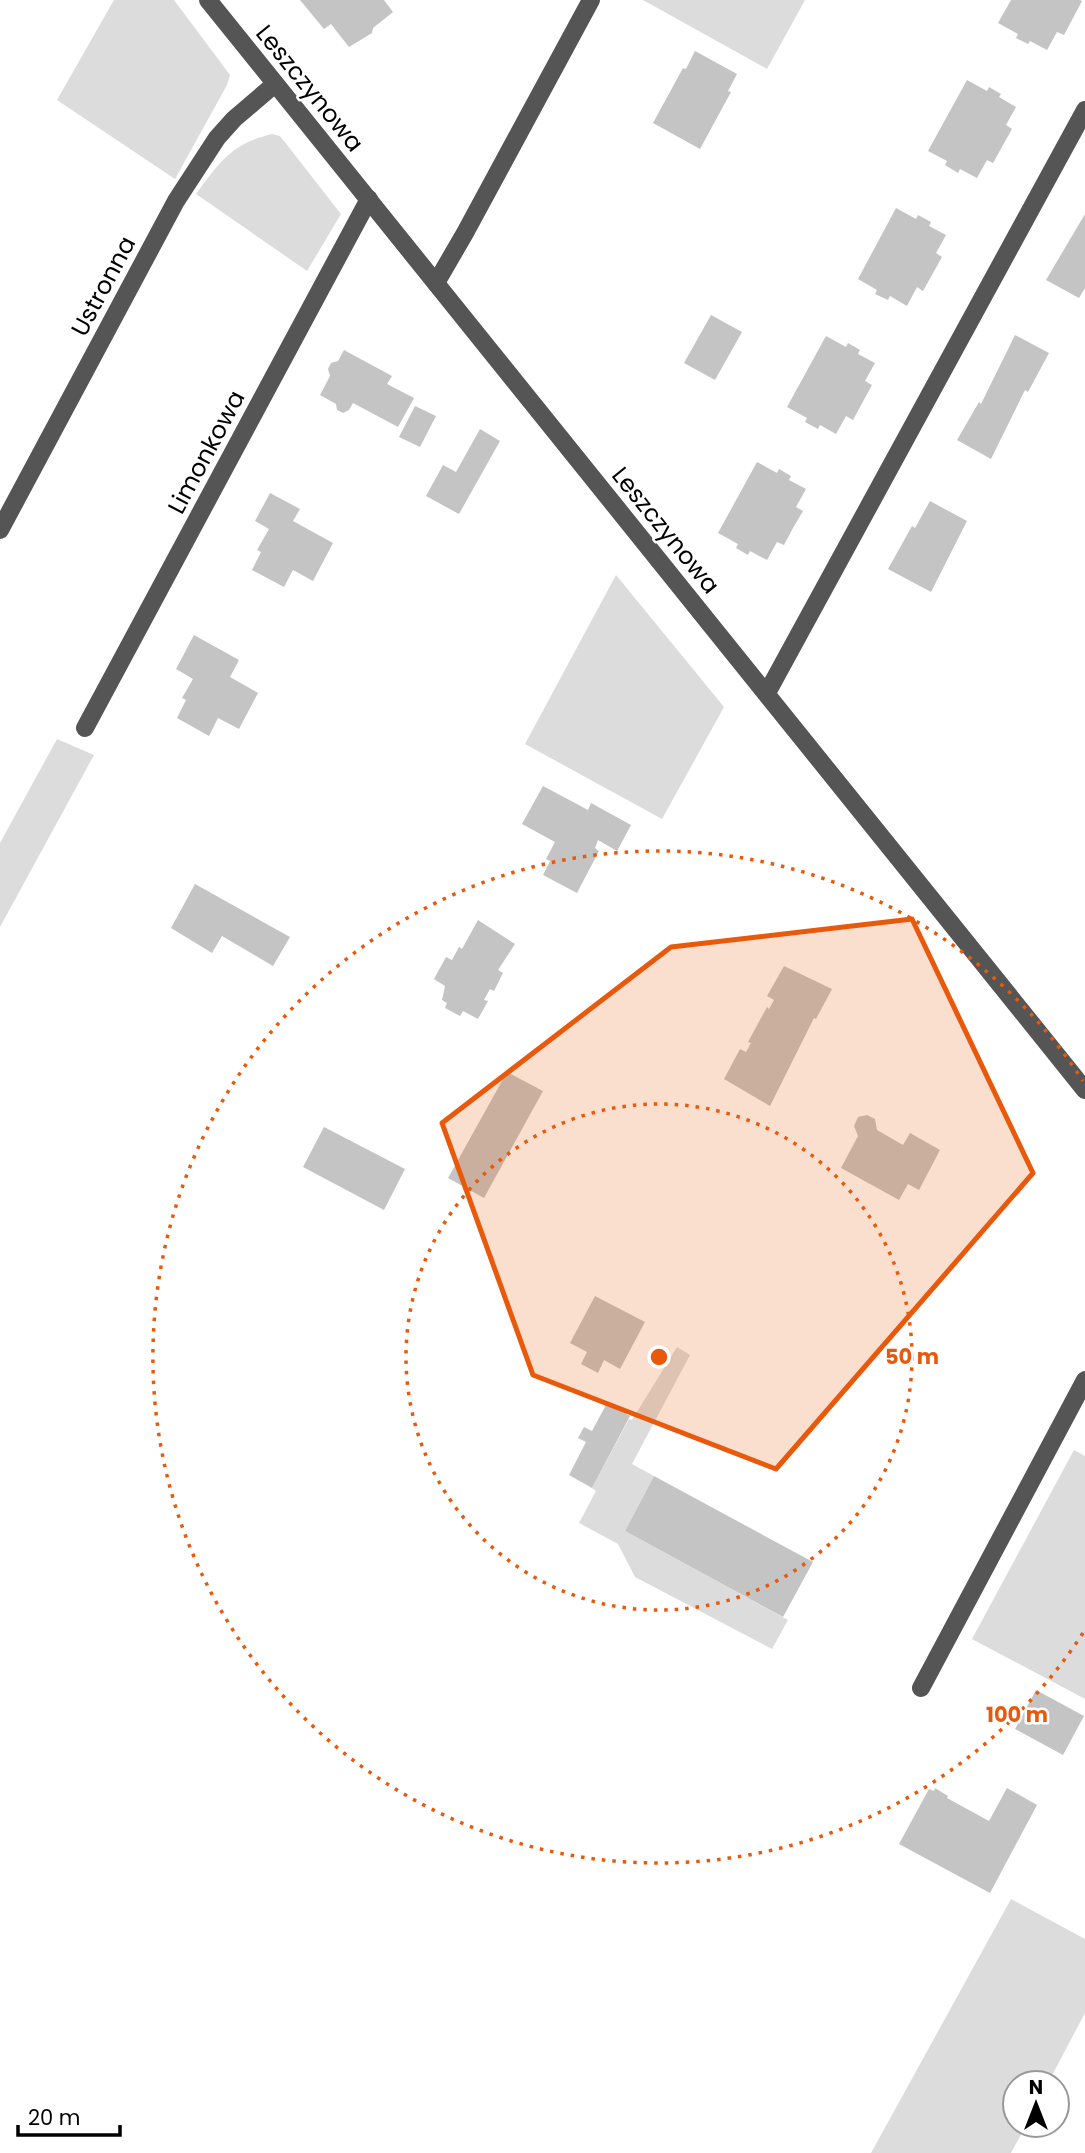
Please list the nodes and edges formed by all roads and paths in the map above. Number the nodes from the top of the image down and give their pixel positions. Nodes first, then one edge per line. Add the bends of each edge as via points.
1 (208, 0) edge
2 (591, 0) edge
3 (275, 84) junction
4 (1085, 110) edge
5 (369, 199) junction
6 (436, 283) junction
7 (0, 530) edge
8 (767, 693) junction
9 (85, 729) dead end
10 (1085, 1090) edge
11 (1085, 1380) edge
12 (921, 1688) dead end

1 - 3 street, Leszczynowa
2 - 6 street
3 - 5 street, Leszczynowa
3 - 7 street, Ustronna via 217,138 176,201
4 - 8 street
5 - 6 street, Leszczynowa
5 - 9 street, Limonkowa
6 - 8 street, Leszczynowa
8 - 10 street, Leszczynowa
11 - 12 street

